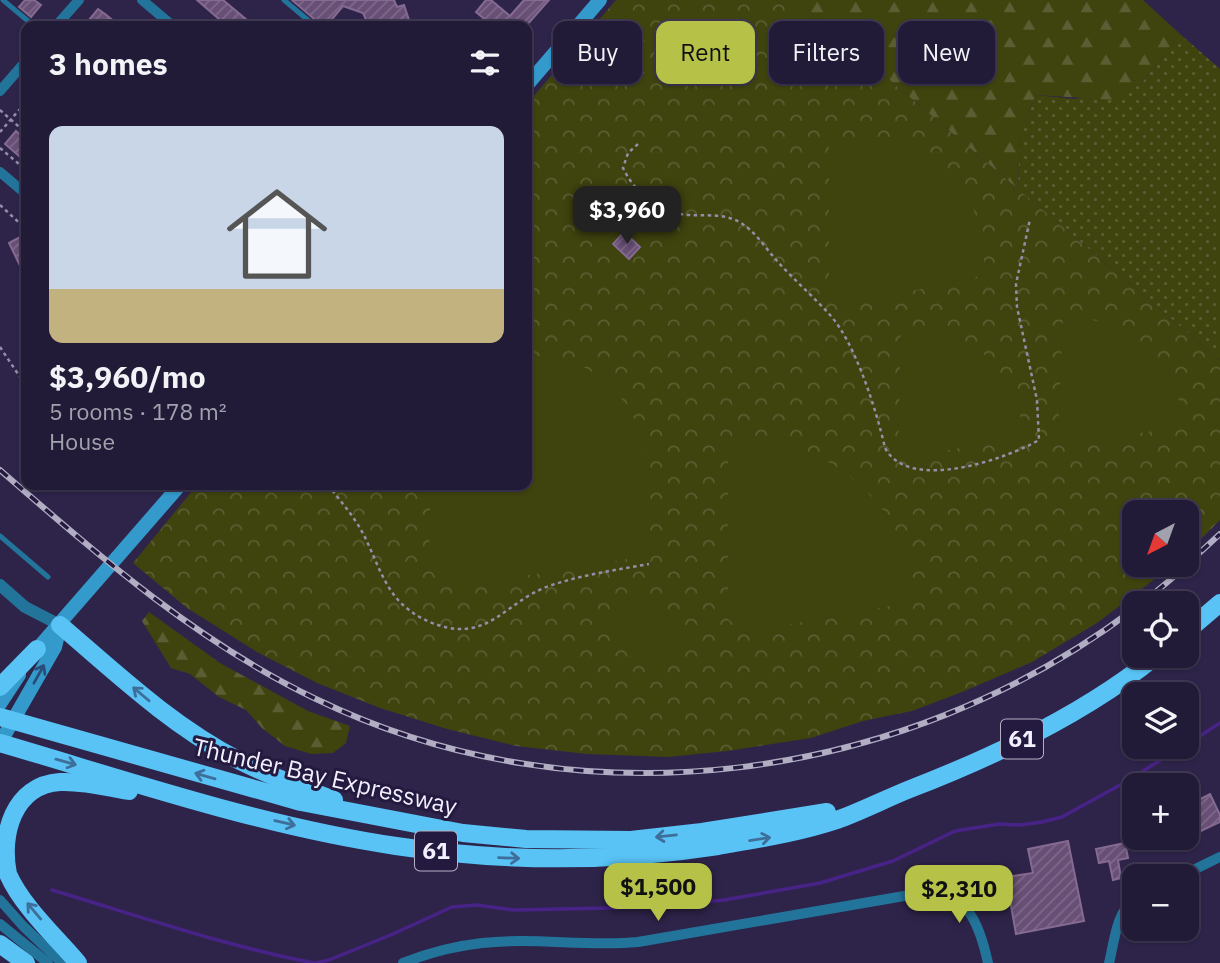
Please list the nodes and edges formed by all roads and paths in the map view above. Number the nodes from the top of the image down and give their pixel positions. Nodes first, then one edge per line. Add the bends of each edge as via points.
1 (3, 0) edge
2 (79, 0) edge
3 (142, 0) edge
4 (284, 0) edge
5 (600, 0) edge
6 (28, 21) edge
7 (60, 21) edge
8 (167, 21) edge
9 (309, 21) edge
10 (21, 67) edge
11 (532, 79) edge
12 (0, 92) edge
13 (21, 108) edge
14 (0, 110) edge
15 (11, 120) junction
16 (21, 129) edge
17 (0, 132) edge
18 (638, 144) dead end
19 (0, 148) edge
20 (21, 166) edge
21 (0, 172) edge
22 (21, 190) edge
23 (0, 205) edge
24 (1030, 219) dead end
25 (21, 224) edge
26 (0, 347) edge
27 (21, 378) edge
28 (176, 490) edge
29 (332, 490) edge
30 (0, 536) edge
31 (649, 564) dead end
32 (48, 577) dead end
33 (0, 585) edge
34 (1220, 603) edge
35 (1199, 621) edge
36 (60, 625) junction
37 (37, 649) junction
38 (1139, 668) edge
39 (0, 687) edge
40 (0, 704) edge
41 (6, 719) edge
42 (0, 743) edge
43 (878, 802) junction
44 (246, 814) junction
45 (390, 820) junction
46 (1220, 857) edge
47 (1199, 867) edge
48 (0, 900) edge
49 (1122, 917) edge
50 (0, 924) edge
51 (0, 944) edge
52 (26, 963) edge
53 (48, 963) edge
54 (62, 963) edge
55 (78, 963) edge
56 (403, 963) edge
57 (988, 963) edge
58 (1109, 963) edge

1 - 6 lane
2 - 7 street
3 - 8 street
4 - 9 lane
5 - 11 main road
10 - 12 street
13 - 15 path
14 - 15 path
15 - 16 path
15 - 17 path
18 - 24 path via 628,153 623,168 646,198 674,214 741,222 832,316 853,353 885,448 903,466 926,470 969,466 1039,440 1037,400 1016,284
19 - 20 path
21 - 22 street
23 - 25 path
26 - 27 path
28 - 36 main road
29 - 31 path via 359,526 401,603 425,621 449,629 484,625 548,586
30 - 32 lane
33 - 36 street via 25,607
34 - 35 highway
36 - 37 main road
41 -> 36 main road via 55,647
45 -> 36 highway via 239,761 151,702
37 - 39 highway
37 - 40 main road
38 - 43 highway, 61 via 1088,703 1008,747
41 - 42 main road
45 -> 41 highway, Thunder Bay Expressway / 61 via 227,783
42 -> 44 highway, Thunder Bay Expressway / 61
44 -> 43 highway, Thunder Bay Expressway / 61 via 394,846 576,860 663,855 778,836 836,820
43 -> 45 highway, Thunder Bay Expressway / 61 via 631,840 526,839
55 -> 44 highway via 19,893 2,856 5,823 27,794 48,784 70,782
46 - 47 street
48 - 54 street
49 - 58 street
50 - 53 street
51 - 52 highway
56 - 57 street via 483,943 638,942 933,891 946,892 966,907

